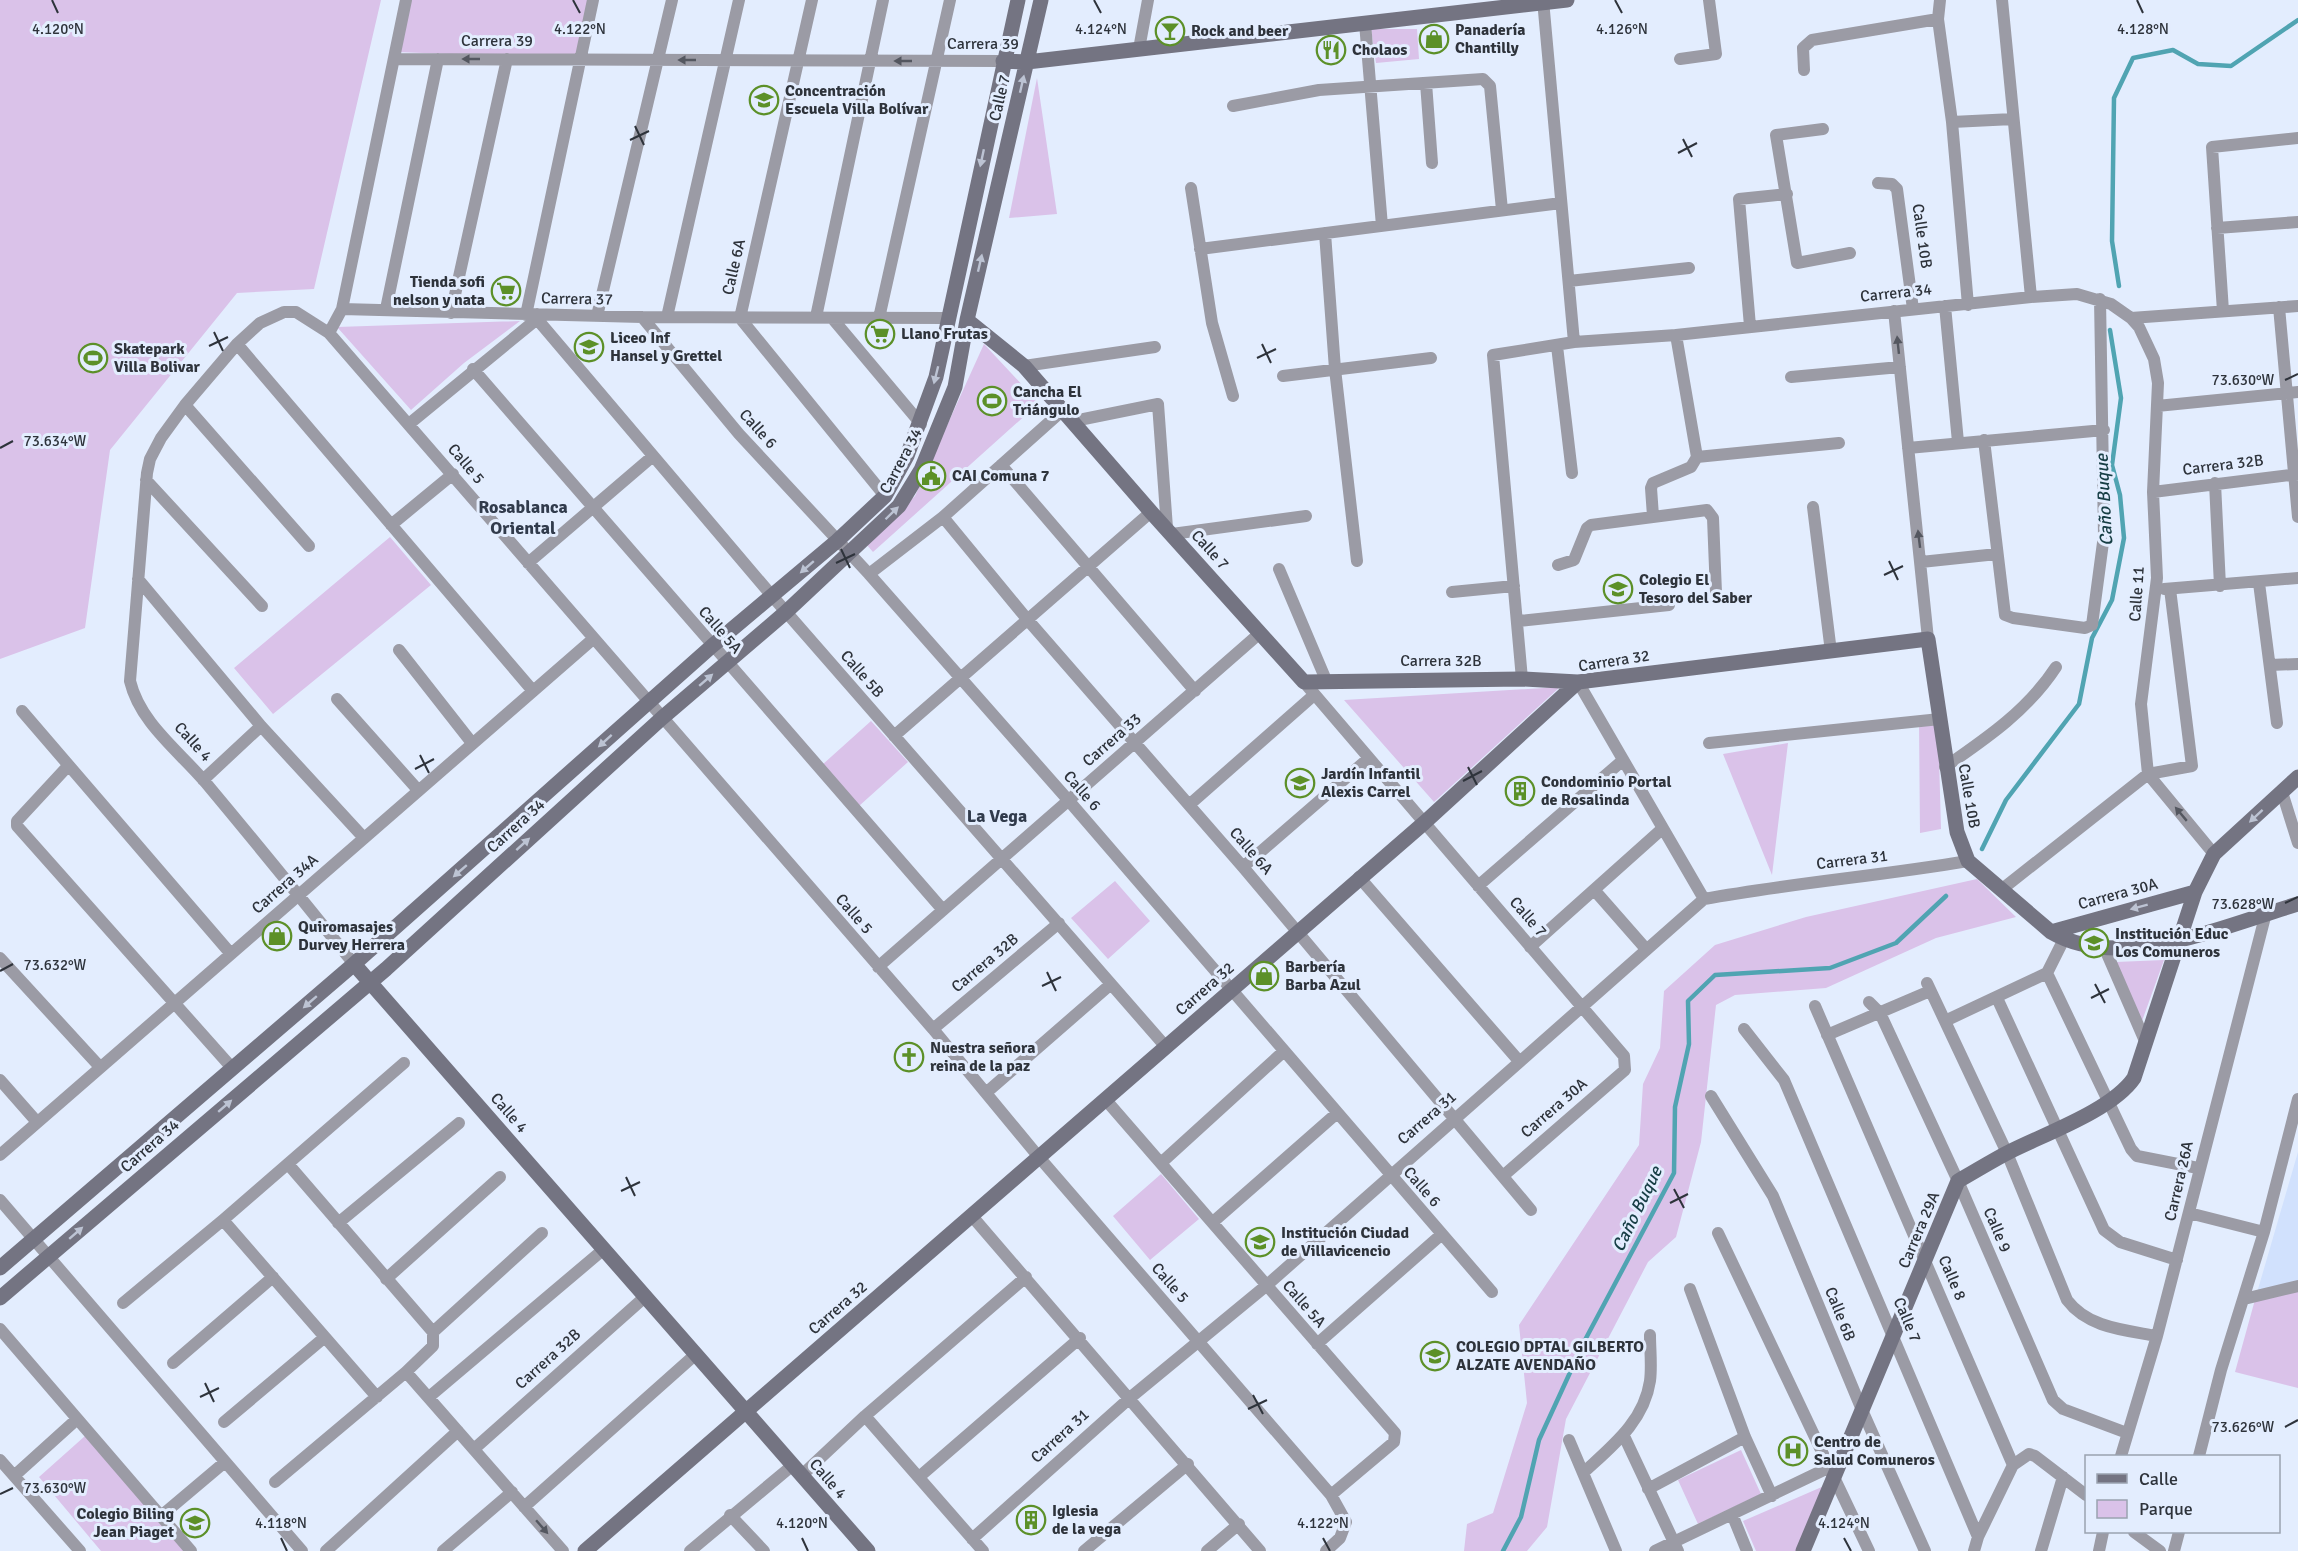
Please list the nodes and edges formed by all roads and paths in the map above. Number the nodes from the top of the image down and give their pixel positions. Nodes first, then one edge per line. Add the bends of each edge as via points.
1 (406, 0) edge
2 (593, 0) edge
3 (672, 0) edge
4 (739, 0) edge
5 (812, 0) edge
6 (883, 0) edge
7 (950, 0) edge
8 (1018, 0) edge
9 (1041, 0) edge
10 (1148, 0) edge
11 (1567, 0) edge
12 (1709, 0) edge
13 (1940, 0) edge
14 (2002, 0) edge
15 (1543, 1) edge
16 (1938, 19) junction
17 (1365, 23) junction
18 (1140, 49) junction
19 (438, 59) junction
20 (507, 59) junction
21 (1680, 59) dead end
22 (395, 60) junction
23 (579, 60) junction
24 (660, 60) junction
25 (725, 60) junction
26 (799, 61) junction
27 (870, 61) junction
28 (936, 61) junction
29 (1003, 62) junction
30 (1027, 62) junction
31 (1804, 69) dead end
32 (1426, 83) junction
33 (1372, 85) junction
34 (1233, 106) dead end
35 (2013, 118) junction
36 (1952, 123) junction
37 (1823, 129) dead end
38 (2298, 138) edge
39 (1432, 163) dead end
40 (1878, 183) dead end
41 (1191, 188) dead end
42 (1787, 194) junction
43 (1561, 203) junction
44 (1502, 210) junction
45 (2298, 222) edge
46 (1382, 226) junction
47 (2217, 228) junction
48 (1325, 233) junction
49 (1200, 249) junction
50 (1851, 253) dead end
51 (1689, 268) dead end
52 (1569, 281) junction
53 (2031, 297) junction
54 (2100, 299) junction
55 (1968, 305) junction
56 (1945, 306) junction
57 (2298, 306) edge
58 (2280, 307) junction
59 (342, 309) junction
60 (386, 309) junction
61 (1913, 309) junction
62 (1894, 311) junction
63 (2223, 311) junction
64 (451, 313) junction
65 (533, 316) junction
66 (597, 316) junction
67 (642, 317) junction
68 (667, 317) junction
69 (816, 317) junction
70 (740, 318) junction
71 (832, 318) junction
72 (879, 318) junction
73 (948, 318) junction
74 (2131, 318) junction
75 (967, 320) junction
76 (1750, 326) junction
77 (329, 333) junction
78 (1676, 334) junction
79 (1574, 342) junction
80 (237, 344) junction
81 (1557, 346) junction
82 (1155, 347) dead end
83 (1431, 358) dead end
84 (1024, 366) junction
85 (1900, 367) junction
86 (473, 369) junction
87 (1335, 369) junction
88 (1283, 376) dead end
89 (1791, 376) dead end
90 (2293, 392) edge
91 (1233, 396) dead end
92 (185, 405) junction
93 (2157, 406) junction
94 (1069, 415) junction
95 (410, 424) junction
96 (921, 424) junction
97 (2104, 430) junction
98 (1984, 440) junction
99 (1958, 442) junction
100 (1839, 443) dead end
101 (1908, 448) junction
102 (653, 456) junction
103 (1697, 457) junction
104 (1001, 465) junction
105 (1572, 473) dead end
106 (453, 474) junction
107 (2295, 474) edge
108 (146, 480) junction
109 (2215, 483) junction
110 (2153, 492) junction
111 (885, 495) junction
112 (1813, 507) dead end
113 (594, 508) junction
114 (1150, 512) junction
115 (1306, 516) dead end
116 (1653, 516) junction
117 (944, 517) junction
118 (2298, 517) edge
119 (391, 525) junction
120 (1169, 531) junction
121 (837, 541) junction
122 (309, 546) dead end
123 (850, 553) junction
124 (1997, 554) junction
125 (1357, 561) dead end
126 (1922, 562) junction
127 (528, 563) junction
128 (1558, 565) dead end
129 (1087, 567) junction
130 (1278, 569) dead end
131 (869, 574) junction
132 (2298, 578) edge
133 (138, 579) junction
134 (2259, 583) junction
135 (1514, 586) junction
136 (2220, 586) junction
137 (2170, 589) junction
138 (2154, 590) junction
139 (1452, 592) dead end
140 (1716, 593) dead end
141 (773, 597) junction
142 (1669, 605) dead end
143 (262, 606) dead end
144 (786, 612) junction
145 (1028, 619) junction
146 (1519, 621) junction
147 (1260, 633) junction
148 (593, 639) junction
149 (1928, 639) junction
150 (712, 646) junction
151 (399, 650) dead end
152 (1831, 652) junction
153 (726, 663) junction
154 (2298, 664) edge
155 (2270, 665) junction
156 (2056, 667) dead end
157 (960, 678) junction
158 (1522, 679) junction
159 (1326, 680) junction
160 (1304, 682) junction
161 (1578, 682) junction
162 (533, 691) junction
163 (1195, 691) junction
164 (1314, 695) junction
165 (337, 699) dead end
166 (649, 702) junction
167 (22, 711) dead end
168 (662, 718) junction
169 (1940, 719) junction
170 (2277, 723) dead end
171 (261, 726) junction
172 (894, 736) junction
173 (1135, 742) junction
174 (1709, 742) dead end
175 (472, 743) junction
176 (1369, 758) junction
177 (1622, 761) junction
178 (68, 766) junction
179 (1945, 767) junction
180 (2148, 774) junction
181 (2298, 777) edge
182 (203, 780) junction
183 (418, 790) junction
184 (2282, 792) junction
185 (1070, 801) junction
186 (1189, 805) junction
187 (1424, 823) junction
188 (1662, 829) junction
189 (364, 838) junction
190 (2298, 843) edge
191 (2214, 854) junction
192 (1002, 859) junction
193 (1968, 861) junction
194 (1244, 867) junction
195 (1359, 878) junction
196 (1478, 886) junction
197 (1596, 891) junction
198 (2001, 891) junction
199 (2195, 892) junction
200 (298, 893) junction
201 (1704, 899) junction
202 (2298, 904) edge
203 (943, 910) junction
204 (2266, 913) junction
205 (1059, 924) junction
206 (1297, 931) junction
207 (2057, 935) junction
208 (2180, 938) junction
209 (1530, 947) junction
210 (1646, 949) junction
211 (2105, 949) junction
212 (231, 954) junction
213 (0, 958) edge
214 (354, 964) junction
215 (878, 967) junction
216 (2048, 973) junction
217 (370, 981) junction
218 (1111, 984) junction
219 (1232, 990) junction
220 (1997, 998) junction
221 (1869, 1002) dead end
222 (173, 1004) junction
223 (1815, 1006) dead end
224 (1582, 1008) junction
225 (1880, 1013) junction
226 (1945, 1020) junction
227 (933, 1029) junction
228 (1744, 1029) dead end
229 (1827, 1035) junction
230 (2145, 1041) junction
231 (1166, 1047) junction
232 (1283, 1052) junction
233 (1519, 1061) junction
234 (404, 1063) dead end
235 (1625, 1065) joint
236 (100, 1067) junction
237 (233, 1069) junction
238 (0, 1080) edge
239 (987, 1092) junction
240 (1711, 1096) dead end
241 (1106, 1099) junction
242 (2298, 1099) edge
243 (2108, 1103) junction
244 (1336, 1114) junction
245 (1454, 1118) junction
246 (38, 1122) junction
247 (2295, 1122) edge
248 (459, 1124) dead end
249 (2057, 1128) junction
250 (2007, 1153) junction
251 (0, 1155) edge
252 (1038, 1156) junction
253 (1161, 1163) junction
254 (288, 1164) junction
255 (2198, 1168) junction
256 (1389, 1174) junction
257 (1503, 1176) junction
258 (500, 1177) dead end
259 (1958, 1181) junction
260 (0, 1200) edge
261 (1531, 1210) dead end
262 (2189, 1213) junction
263 (971, 1215) junction
264 (224, 1220) junction
265 (1213, 1222) junction
266 (338, 1223) junction
267 (2264, 1232) junction
268 (542, 1233) dead end
269 (1718, 1233) dead end
270 (1442, 1234) junction
271 (34, 1238) junction
272 (604, 1249) junction
273 (49, 1256) junction
274 (1926, 1258) junction
275 (2176, 1260) junction
276 (0, 1268) edge
277 (273, 1277) junction
278 (1026, 1277) junction
279 (386, 1279) junction
280 (1267, 1285) junction
281 (2298, 1286) edge
282 (1690, 1289) dead end
283 (1492, 1292) dead end
284 (646, 1296) junction
285 (0, 1298) edge
286 (2244, 1299) junction
287 (123, 1304) dead end
288 (0, 1329) edge
289 (433, 1332) junction
290 (1894, 1334) junction
291 (1650, 1335) dead end
292 (2157, 1336) junction
293 (325, 1337) junction
294 (1080, 1338) junction
295 (1198, 1342) junction
296 (1317, 1344) junction
297 (696, 1354) junction
298 (173, 1363) dead end
299 (406, 1372) junction
300 (429, 1396) junction
301 (377, 1397) junction
302 (1131, 1397) junction
303 (745, 1410) junction
304 (1862, 1410) junction
305 (865, 1416) junction
306 (76, 1420) junction
307 (224, 1422) dead end
308 (458, 1431) junction
309 (2127, 1433) junction
310 (1624, 1436) junction
311 (1745, 1437) junction
312 (1569, 1440) dead end
313 (474, 1449) junction
314 (2121, 1455) edge
315 (2199, 1455) edge
316 (0, 1460) edge
317 (225, 1462) junction
318 (1188, 1464) junction
319 (2013, 1466) junction
320 (797, 1470) junction
321 (1832, 1471) junction
322 (1583, 1473) junction
323 (14, 1476) junction
324 (919, 1477) junction
325 (2063, 1478) junction
326 (275, 1482) dead end
327 (1648, 1489) junction
328 (512, 1492) junction
329 (2085, 1494) edge
330 (1331, 1495) junction
331 (1772, 1496) junction
332 (524, 1507) junction
333 (1732, 1514) junction
334 (730, 1515) junction
335 (161, 1516) junction
336 (1239, 1524) junction
337 (2103, 1533) edge
338 (2135, 1533) edge
339 (2179, 1533) edge
340 (1978, 1537) junction
341 (972, 1539) junction
342 (1676, 1546) edge
343 (866, 1550) edge
344 (80, 1551) edge
345 (191, 1551) edge
346 (302, 1551) edge
347 (326, 1551) edge
348 (443, 1551) edge
349 (563, 1551) edge
350 (585, 1551) edge
351 (690, 1551) edge
352 (764, 1551) edge
353 (983, 1551) edge
354 (1084, 1551) edge
355 (1207, 1551) edge
356 (1260, 1551) edge
357 (1326, 1551) edge
358 (1616, 1551) edge
359 (1655, 1551) edge
360 (1747, 1551) edge
361 (1803, 1551) edge
362 (1869, 1551) edge
363 (1925, 1551) edge
364 (1974, 1551) edge
365 (2041, 1551) edge
366 (2098, 1551) edge
367 (2160, 1551) edge
368 (2174, 1551) edge

1 - 22 street
2 - 23 street
3 - 24 street
4 - 25 street
5 - 26 street, Calle 6A
6 - 27 street
7 - 28 street
8 - 29 street, Calle 7
9 - 30 street, Calle 7
10 - 18 street
11 - 15 street, Carrera 39
12 - 21 street via 1716,54
13 - 16 street
14 - 35 street
15 - 17 street, Carrera 39
15 - 43 street
16 - 31 street via 1812,40 1803,48
16 - 36 street
17 - 18 street, Carrera 39
17 - 33 street
18 - 30 street, Carrera 39
20 -> 19 street, Carrera 39
19 - 22 street, Carrera 39
19 - 60 street
20 - 23 street, Carrera 39
20 - 64 street
22 - 59 street
23 - 24 street, Carrera 39
23 - 65 street
25 -> 24 street, Carrera 39
24 - 66 street
25 - 26 street, Carrera 39
25 - 68 street
26 - 27 street, Carrera 39
26 - 70 street, Calle 6A
28 -> 27 street, Carrera 39
27 - 69 street
28 - 29 street, Carrera 39
28 - 72 street
29 - 30 street, Carrera 39
29 -> 73 street, Calle 7
75 -> 30 street, Calle 7
32 - 33 street
32 - 39 street
32 - 44 street via 1487,81
33 - 34 street
33 - 46 street
35 - 36 street
35 - 53 street
36 - 55 street
37 - 42 street via 1776,135
38 - 47 street via 2212,147
40 - 61 street, Calle 10B via 1892,184 1897,189
41 - 49 street
42 - 50 street via 1797,263
42 - 76 street via 1738,199
43 - 44 street
43 - 52 street
44 - 46 street
45 - 47 street
46 - 48 street
47 - 63 street
48 - 49 street
48 - 87 street
49 - 91 street via 1212,323
51 - 52 street
52 - 79 street
53 - 54 street, Carrera 34 via 2077,294
53 - 55 street, Carrera 34
54 - 74 street, Carrera 34
54 - 97 street
55 - 56 street, Carrera 34
56 - 61 street, Carrera 34
56 - 99 street
57 - 58 street
58 - 63 street
58 - 90 street
59 - 60 street, Carrera 37
59 - 77 street
60 - 64 street, Carrera 37
61 - 62 street, Carrera 34
62 - 76 street, Carrera 34
85 -> 62 street, Calle 10B
63 - 74 street
64 - 65 street, Carrera 37
65 - 66 street, Carrera 37
65 - 86 street
65 - 102 street, Calle 5B
66 - 67 street, Carrera 37
67 - 68 street, Carrera 37
67 - 121 street, Calle 6 via 739,434
68 - 70 street, Carrera 37
69 - 70 street, Carrera 37
69 - 71 street, Carrera 37
70 - 111 street, Calle 6A
71 - 72 street, Carrera 37
71 - 96 street
72 - 73 street, Carrera 37
73 - 75 street
73 -> 96 street, Carrera 34
74 - 93 street, Calle 11 via 2154,359
75 - 84 street, Calle 7
123 -> 75 street, Carrera 34 via 899,506 921,470 955,387
76 - 78 street, Carrera 34
77 - 80 street via 296,312 284,312 260,323
77 - 95 street, Calle 5
78 - 79 street, Carrera 34
78 - 103 street
79 - 81 street, Carrera 34
80 - 92 street
80 - 119 street
81 - 105 street
81 - 135 street, Carrera 34 via 1493,356
82 - 84 street
83 - 87 street
84 - 94 street, Calle 7
85 - 89 street
85 - 101 street, Calle 10B
86 - 95 street
86 - 113 street, Calle 5A
87 - 88 street
87 - 125 street
90 - 93 street
90 - 107 street
92 - 108 street via 155,449
92 - 122 street
93 - 110 street, Calle 11
94 - 104 street
94 - 114 street, Calle 7
94 - 120 street via 1158,404
95 - 106 street, Calle 5
96 - 111 street, Carrera 34
97 - 98 street
97 - 124 street via 2104,535 2092,625 2085,628 2005,615
98 - 99 street
98 - 124 street
99 - 101 street
100 - 103 street
126 -> 101 street, Calle 10B
102 - 113 street
102 - 141 street, Calle 5B
103 - 116 street via 1691,468 1653,483
104 - 117 street
104 - 129 street
106 - 119 street
106 - 127 street, Calle 5
107 - 109 street, Carrera 32B
107 - 118 street
108 - 133 street
108 - 143 street
109 - 110 street, Carrera 32B
109 - 136 street
110 - 138 street, Calle 11 via 2157,578
111 - 121 street, Carrera 34
112 - 152 street
113 - 127 street
113 - 150 street, Calle 5A
114 - 120 street, Calle 7
114 - 129 street
115 - 120 street
116 - 128 street via 1591,525 1574,560
116 - 140 street via 1710,511
117 - 131 street
117 - 145 street, Calle 6A
119 - 162 street
120 - 147 street, Calle 7
121 - 123 street, Calle 6
121 -> 141 street, Carrera 34
123 - 131 street, Calle 6
123 - 144 street, Carrera 34
124 - 126 street
126 - 149 street, Calle 10B
127 - 148 street, Calle 5
129 - 145 street
129 - 163 street
130 - 159 street
131 - 157 street, Calle 6
132 - 134 street
133 - 171 street
133 - 182 street, Calle 4 via 130,669 132,691 146,716
134 - 136 street
134 - 155 street
135 - 139 street
135 - 146 street
136 - 137 street
137 - 138 street
137 - 180 street via 2193,763 2189,769
138 - 180 street, Calle 11 via 2141,704
141 - 144 street, Calle 5B
141 - 150 street, Carrera 34
142 - 146 street
144 - 153 street, Carrera 34
144 - 172 street, Calle 5B
145 - 157 street
145 - 173 street, Calle 6A
146 - 158 street
147 - 160 street, Calle 7
147 - 163 street, Carrera 33
148 - 162 street, Carrera 34A
148 - 166 street, Calle 5
149 - 152 street, Carrera 32
149 - 169 street, Calle 10B
150 - 153 street, Calle 5A
150 - 166 street, Carrera 34
151 - 175 street
152 - 161 street, Carrera 32
168 -> 153 street, Carrera 34
153 - 203 street, Calle 5A
154 - 155 street
155 - 170 street
156 - 179 street via 2017,715
157 - 172 street
157 - 185 street, Calle 6
158 - 159 street, Carrera 32B
158 - 161 street, Carrera 32B
159 - 160 street, Carrera 32B
160 - 164 street, Calle 7
161 - 177 street
161 - 187 street, Carrera 32
162 - 175 street, Carrera 34A
163 - 173 street, Carrera 33
164 - 176 street, Calle 7
164 - 186 street
165 - 183 street
166 - 168 street, Calle 5
166 -> 214 street, Carrera 34
167 - 178 street
168 - 215 street, Calle 5
217 -> 168 street, Carrera 34
169 - 174 street
169 - 179 street, Calle 10B
171 - 182 street
171 - 189 street
172 - 192 street, Calle 5B
173 - 185 street, Carrera 33
173 - 186 street, Calle 6A
175 - 183 street, Carrera 34A
176 - 187 street, Calle 7
176 - 194 street
177 - 188 street
177 - 196 street
178 - 212 street
178 - 222 street via 16,823
179 - 193 street, Calle 10B via 1957,832
191 -> 180 street
180 - 198 street
181 - 184 street
182 - 200 street, Calle 4
183 - 189 street, Carrera 34A
184 - 190 street
184 -> 191 street
185 - 192 street, Carrera 33
185 - 219 street, Calle 6
186 - 194 street, Calle 6A
187 - 195 street, Carrera 32
187 - 196 street, Calle 7
188 - 197 street
188 - 201 street
189 - 200 street, Carrera 34A
191 - 199 street
192 - 203 street, Carrera 33
192 - 205 street, Calle 5B
193 - 198 street, Calle 10B
193 - 201 street, Carrera 31 via 1865,878 1773,886
194 - 206 street, Calle 6A
195 - 206 street, Carrera 32
195 - 233 street
196 - 209 street, Calle 7
197 - 209 street
197 - 210 street
198 - 207 street, Calle 10B
199 -> 207 street, Carrera 30A
199 - 208 street
200 - 212 street, Carrera 34A
200 - 214 street, Calle 4
201 - 210 street, Carrera 31
202 - 204 street
203 - 215 street, Carrera 33
204 - 208 street
204 - 255 street, Carrera 26A
205 - 218 street, Calle 5B
205 - 227 street, Carrera 32B
206 - 219 street, Carrera 32
206 - 245 street, Calle 6A
207 - 211 street
207 - 216 street
208 - 211 street via 2142,948
208 - 230 street, Carrera 29A
209 - 224 street, Calle 7
210 - 224 street, Carrera 31
211 - 230 street
212 - 222 street, Carrera 34A
213 - 236 street
214 - 217 street, Calle 4
214 -> 237 street, Carrera 34
215 - 227 street, Calle 5
216 - 220 street
216 - 243 street
217 - 272 street, Calle 4
273 -> 217 street, Carrera 34
218 - 231 street, Calle 5B
218 - 239 street
219 - 231 street, Carrera 32
219 - 232 street, Calle 6
220 - 226 street
220 - 249 street
221 - 225 street, Calle 9
222 - 236 street, Carrera 34A
222 - 237 street
223 - 229 street, Calle 8
224 - 233 street, Carrera 31
224 - 235 street, Calle 7 via 1624,1056
225 - 226 street via 1929,987
225 - 229 street
225 - 259 street, Calle 9
226 - 250 street
227 - 239 street, Calle 5
228 - 290 street, Calle 7 via 1784,1080
229 - 274 street, Calle 8
230 - 243 street, Carrera 29A via 2134,1078 2124,1092
231 - 241 street, Carrera 32
232 - 244 street, Calle 6
232 - 253 street
233 - 245 street, Carrera 31
234 - 254 street
235 - 257 street, Carrera 30A via 1625,1070
236 - 246 street, Carrera 34A
237 - 271 street, Carrera 34
238 - 246 street
239 - 252 street, Calle 5
240 - 304 street, Calle 6B via 1773,1196
241 - 252 street, Carrera 32
241 - 253 street, Calle 5A
242 - 247 street
243 - 249 street, Carrera 29A
243 - 255 street via 2137,1156
244 - 256 street, Calle 6
244 - 265 street
245 - 256 street, Carrera 31
245 - 257 street, Calle 6A
246 - 251 street, Carrera 34A
247 - 267 street
248 - 266 street
249 - 250 street, Carrera 29A
249 - 275 street via 2109,1236
250 - 259 street, Carrera 29A
250 - 292 street via 2061,1286 2075,1310 2098,1323
252 - 263 street, Carrera 32
252 - 295 street, Calle 5
253 - 265 street, Calle 5A
254 - 264 street
254 - 266 street
255 - 262 street, Carrera 26A
256 - 270 street, Calle 6
256 - 280 street, Carrera 31
257 - 261 street, Calle 6A
258 - 279 street
259 - 274 street, Carrera 29A
259 - 309 street, Calle 9 via 2053,1400 2062,1409
260 - 271 street
262 - 267 street
262 - 275 street, Carrera 26A
263 - 278 street
263 - 303 street, Carrera 32
264 - 277 street
264 - 287 street
265 - 280 street, Calle 5A
266 - 279 street
267 - 286 street
268 - 289 street
269 - 321 street
270 - 283 street, Calle 6
270 - 296 street
271 - 273 street
271 - 276 street, Carrera 34
272 - 284 street, Calle 4
272 - 300 street
273 - 285 street, Carrera 34
273 - 317 street
274 - 290 street, Carrera 29A
274 - 319 street, Calle 8
275 - 292 street, Carrera 26A
277 - 293 street
277 - 298 street
278 - 294 street
278 - 305 street
279 - 289 street
280 - 295 street, Carrera 31
280 - 296 street, Calle 5A
281 - 286 street
282 - 311 street
284 - 297 street, Calle 4
284 - 313 street, Carrera 32B
286 - 315 street
288 - 306 street
289 - 299 street via 433,1346
290 - 304 street, Carrera 29A
290 - 340 street, Calle 7
291 - 310 street via 1650,1382 1640,1412
292 - 309 street, Carrera 26A
293 - 301 street
293 - 307 street
294 - 302 street
294 - 324 street
295 - 302 street, Carrera 31
295 - 330 street, Calle 5
296 - 330 street, Calle 5A via 1396,1438
297 - 303 street, Calle 4
297 - 332 street
299 - 300 street
299 - 301 street
300 - 308 street
301 - 326 street
302 - 318 street
302 - 341 street, Carrera 31
303 - 320 street, Calle 4
303 - 350 street, Carrera 32
304 - 321 street, Carrera 29A
304 - 363 street, Calle 6B
305 - 320 street
305 - 324 street
306 - 323 street
306 - 335 street
308 - 313 street
308 - 347 street
309 - 314 street, Carrera 26A
310 - 322 street
310 - 327 street
311 - 327 street
311 - 331 street
312 - 322 street
313 - 328 street
316 - 323 street
317 - 335 street
317 - 346 street
318 - 336 street
318 - 354 street
319 - 325 street via 2029,1454
319 - 340 street
320 - 334 street
320 - 343 street, Calle 4
321 - 331 street
321 - 361 street, Carrera 29A
321 - 362 street
322 - 358 street
323 - 344 street
324 - 341 street
325 - 329 street
325 - 365 street
327 - 342 street
328 - 332 street
328 - 348 street
330 - 357 street, Calle 5 via 1346,1522 1340,1538
331 - 333 street
332 -> 349 street
333 - 342 street
333 - 360 street
334 - 351 street
334 - 352 street
335 - 345 street
336 - 355 street
336 - 356 street
337 - 366 street
338 - 367 street
339 - 368 street
340 - 364 street
341 - 353 street
342 - 359 street

